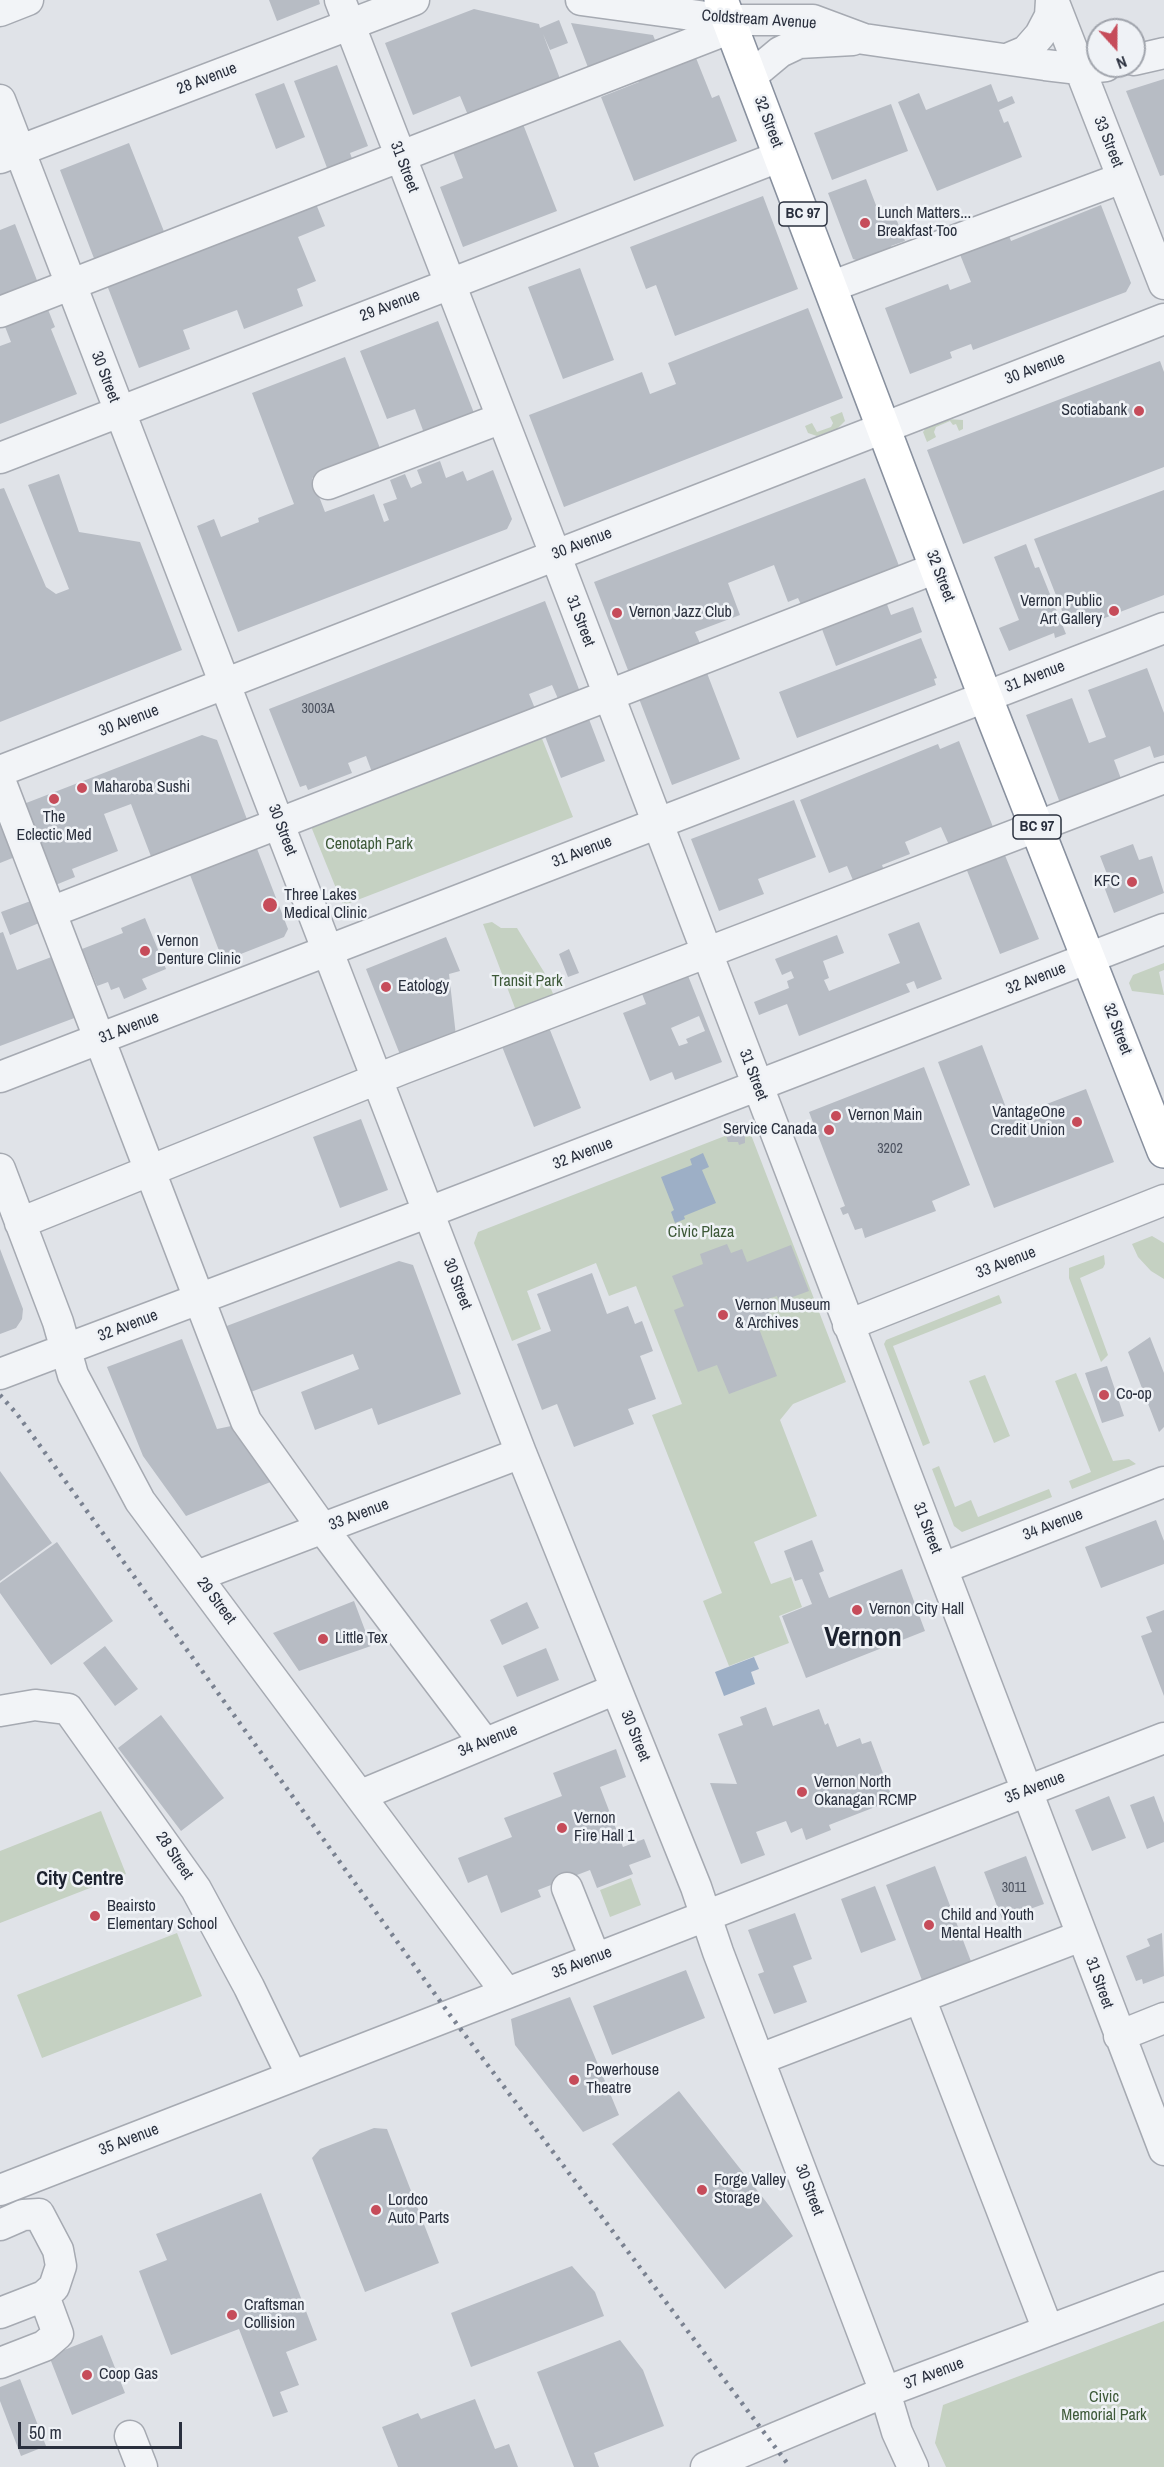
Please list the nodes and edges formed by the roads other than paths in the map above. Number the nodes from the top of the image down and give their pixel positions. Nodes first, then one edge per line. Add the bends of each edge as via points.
1 (27, 0) edge
2 (414, 0) edge
3 (581, 0) edge
4 (1052, 0) edge
5 (0, 11) edge
6 (344, 12) edge
7 (727, 16) edge
8 (864, 39) junction
9 (1164, 53) edge
10 (1086, 57) edge
11 (1146, 57) edge
12 (1007, 59) junction
13 (1086, 66) edge
14 (750, 77) junction
15 (1095, 78) edge
16 (0, 100) edge
17 (10, 154) edge
18 (400, 156) junction
19 (781, 156) junction
20 (1122, 178) junction
21 (449, 283) junction
22 (70, 284) junction
23 (1164, 284) edge
24 (830, 287) junction
25 (0, 312) edge
26 (1164, 319) edge
27 (118, 412) junction
28 (502, 418) junction
29 (883, 428) junction
30 (0, 458) edge
31 (328, 484) dead end
32 (555, 554) junction
33 (936, 568) junction
34 (1164, 628) edge
35 (226, 684) junction
36 (608, 695) junction
37 (985, 696) junction
38 (0, 771) edge
39 (1164, 778) edge
40 (0, 780) edge
41 (279, 822) junction
42 (657, 823) junction
43 (1037, 826) junction
44 (51, 912) junction
45 (1164, 929) edge
46 (328, 950) junction
47 (706, 952) junction
48 (1089, 958) junction
49 (100, 1039) junction
50 (0, 1077) edge
51 (377, 1080) junction
52 (758, 1086) junction
53 (1164, 1151) edge
54 (0, 1169) edge
55 (151, 1171) junction
56 (1164, 1200) edge
57 (429, 1212) junction
58 (20, 1223) junction
59 (201, 1298) junction
60 (848, 1325) junction
61 (65, 1349) junction
62 (0, 1374) edge
63 (521, 1453) junction
64 (1164, 1482) edge
65 (323, 1529) junction
66 (943, 1568) junction
67 (197, 1576) junction
68 (616, 1689) junction
69 (0, 1711) edge
70 (1164, 1738) edge
71 (484, 1742) junction
72 (1028, 1791) junction
73 (361, 1795) junction
74 (567, 1888) dead end
75 (706, 1916) junction
76 (1081, 1936) junction
77 (595, 1958) junction
78 (506, 1992) junction
79 (920, 1998) junction
80 (1164, 2018) edge
81 (1119, 2036) junction
82 (760, 2060) junction
83 (292, 2076) junction
84 (1164, 2150) edge
85 (0, 2190) edge
86 (0, 2225) edge
87 (0, 2234) edge
88 (51, 2235) junction
89 (1164, 2287) edge
90 (44, 2296) junction
91 (0, 2313) edge
92 (1048, 2330) junction
93 (0, 2363) edge
94 (885, 2392) junction
95 (130, 2436) dead end
96 (142, 2467) edge
97 (706, 2467) edge
98 (913, 2467) edge

1 - 5 street
2 - 6 street, 28 Avenue
3 - 7 street, Coldstream Avenue
4 - 10 street, 33 Street
4 - 12 street via 1050,16 1040,35 1026,51
6 - 17 street, 28 Avenue
6 - 18 street, 31 Street
7 - 8 street, Coldstream Avenue via 813,20
7 - 14 highway, 32 Street / BC 97
7 - 18 street
8 - 12 street, Coldstream Avenue
8 - 14 street, Coldstream Avenue via 799,43 780,52
9 - 11 street
12 - 13 street, Coldstream Avenue
14 - 19 highway, 32 Street / BC 97
15 - 20 street, 33 Street
16 - 17 street, 30 Street
17 - 22 street, 30 Street
18 - 21 street, 31 Street
18 - 22 street
19 - 21 street, 29 Avenue
19 - 24 highway, 32 Street / BC 97
20 - 23 street, 33 Street
20 - 24 street
21 - 27 street, 29 Avenue
21 - 28 street, 31 Street
22 - 25 street
22 - 27 street, 30 Street
24 - 29 highway, 32 Street / BC 97
26 - 29 street, 30 Avenue
27 - 30 street, 29 Avenue
27 - 35 street, 30 Street
28 - 31 street
28 - 32 street, 31 Street
29 - 32 street, 30 Avenue
29 - 33 highway, 32 Street / BC 97
32 - 35 street, 30 Avenue
32 - 36 street, 31 Street
33 - 36 street
33 - 37 highway, 32 Street / BC 97
34 - 37 street, 31 Avenue
35 - 38 street, 30 Avenue
35 - 41 street, 30 Street
36 - 41 street
36 - 42 street, 31 Street
37 - 42 street, 31 Avenue
37 - 43 highway, 32 Street / BC 97
39 - 43 street
40 - 44 street
41 - 44 street
41 - 46 street, 30 Street
42 - 46 street, 31 Avenue
42 - 47 street, 31 Street
43 - 47 street
43 - 48 highway, 32 Street / BC 97
44 - 49 street
45 - 48 street, 32 Avenue
46 - 49 street, 31 Avenue
46 - 51 street, 30 Street
47 - 51 street
47 - 52 street, 31 Street
48 - 52 street, 32 Avenue
48 - 53 highway, 32 Street / BC 97
49 - 50 street, 31 Avenue
49 - 55 street
51 - 55 street
51 - 57 street, 30 Street
52 - 57 street, 32 Avenue
52 - 60 street, 31 Street
54 - 58 street, 29 Street
55 - 58 street
55 - 59 street
56 - 60 street, 33 Avenue
57 - 59 street, 32 Avenue
57 - 63 street, 30 Street
58 - 61 street, 29 Street
59 - 61 street, 32 Avenue
59 - 65 street via 246,1421
60 - 66 street, 31 Street
61 - 62 street, 32 Avenue
61 - 67 street, 29 Street via 84,1398 140,1501
63 - 65 street, 33 Avenue
63 - 68 street, 30 Street
64 - 66 street, 34 Avenue
65 - 67 street, 33 Avenue
65 - 71 street
66 - 72 street, 31 Street
67 - 73 street, 29 Street
68 - 71 street, 34 Avenue
68 - 75 street, 30 Street
69 - 83 street, 28 Street via 35,1705 68,1709 196,1889
70 - 72 street, 35 Avenue
71 - 73 street, 34 Avenue
72 - 75 street, 35 Avenue
72 - 76 street, 31 Street
73 - 78 street, 29 Street
74 - 77 street
75 - 77 street, 35 Avenue
75 - 82 street, 30 Street
76 - 79 street
76 - 81 street, 31 Street
77 - 78 street, 35 Avenue
78 - 83 street, 35 Avenue
79 - 82 street
79 - 92 street
80 - 81 street
81 - 84 street, 31 Street
82 - 94 street, 30 Street
83 - 85 street, 35 Avenue
86 - 88 street via 23,2215 39,2214
87 - 88 street
88 - 90 street via 61,2266 54,2287
89 - 92 street, 37 Avenue
90 - 91 street
90 - 93 street via 58,2334 44,2346
92 - 94 street, 37 Avenue
94 - 97 street, 37 Avenue
94 - 98 street, 30 Street
95 - 96 street

